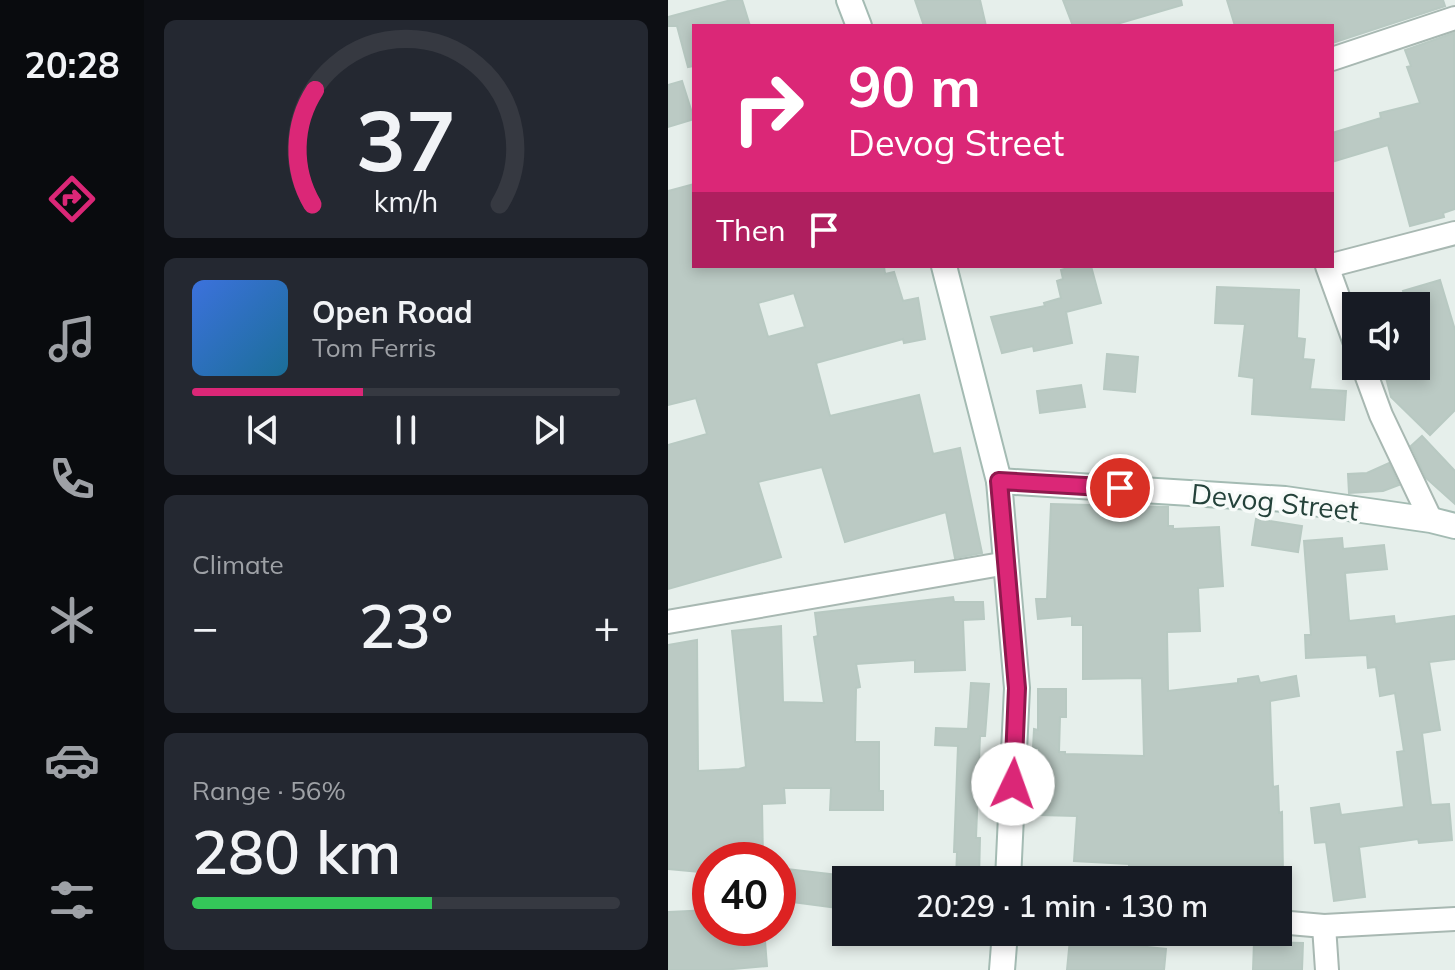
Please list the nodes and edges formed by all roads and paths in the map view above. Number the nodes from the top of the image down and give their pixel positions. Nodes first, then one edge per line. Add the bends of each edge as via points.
1 (849, 0) edge
2 (1455, 18) edge
3 (858, 24) edge
4 (1334, 58) edge
5 (1455, 233) edge
6 (1334, 264) edge
7 (945, 268) edge
8 (1329, 268) edge
9 (1342, 306) edge
10 (1368, 380) edge
11 (999, 481) junction
12 (1431, 520) junction
13 (1455, 526) edge
14 (1007, 563) junction
15 (668, 622) edge
16 (1009, 866) edge
17 (1455, 919) edge
18 (1292, 923) edge
19 (1324, 926) junction
20 (1004, 946) edge
21 (1002, 970) edge
22 (1327, 970) edge

1 - 3 street
2 - 4 street
5 - 6 street
7 - 11 street
8 - 9 street
10 - 12 street
11 - 12 street, Devog Street via 1285,499
11 - 14 street
12 - 13 street, Devog Street
14 - 15 street
14 - 16 street via 1017,688
17 - 19 street
18 - 19 street
19 - 22 street
20 - 21 street

